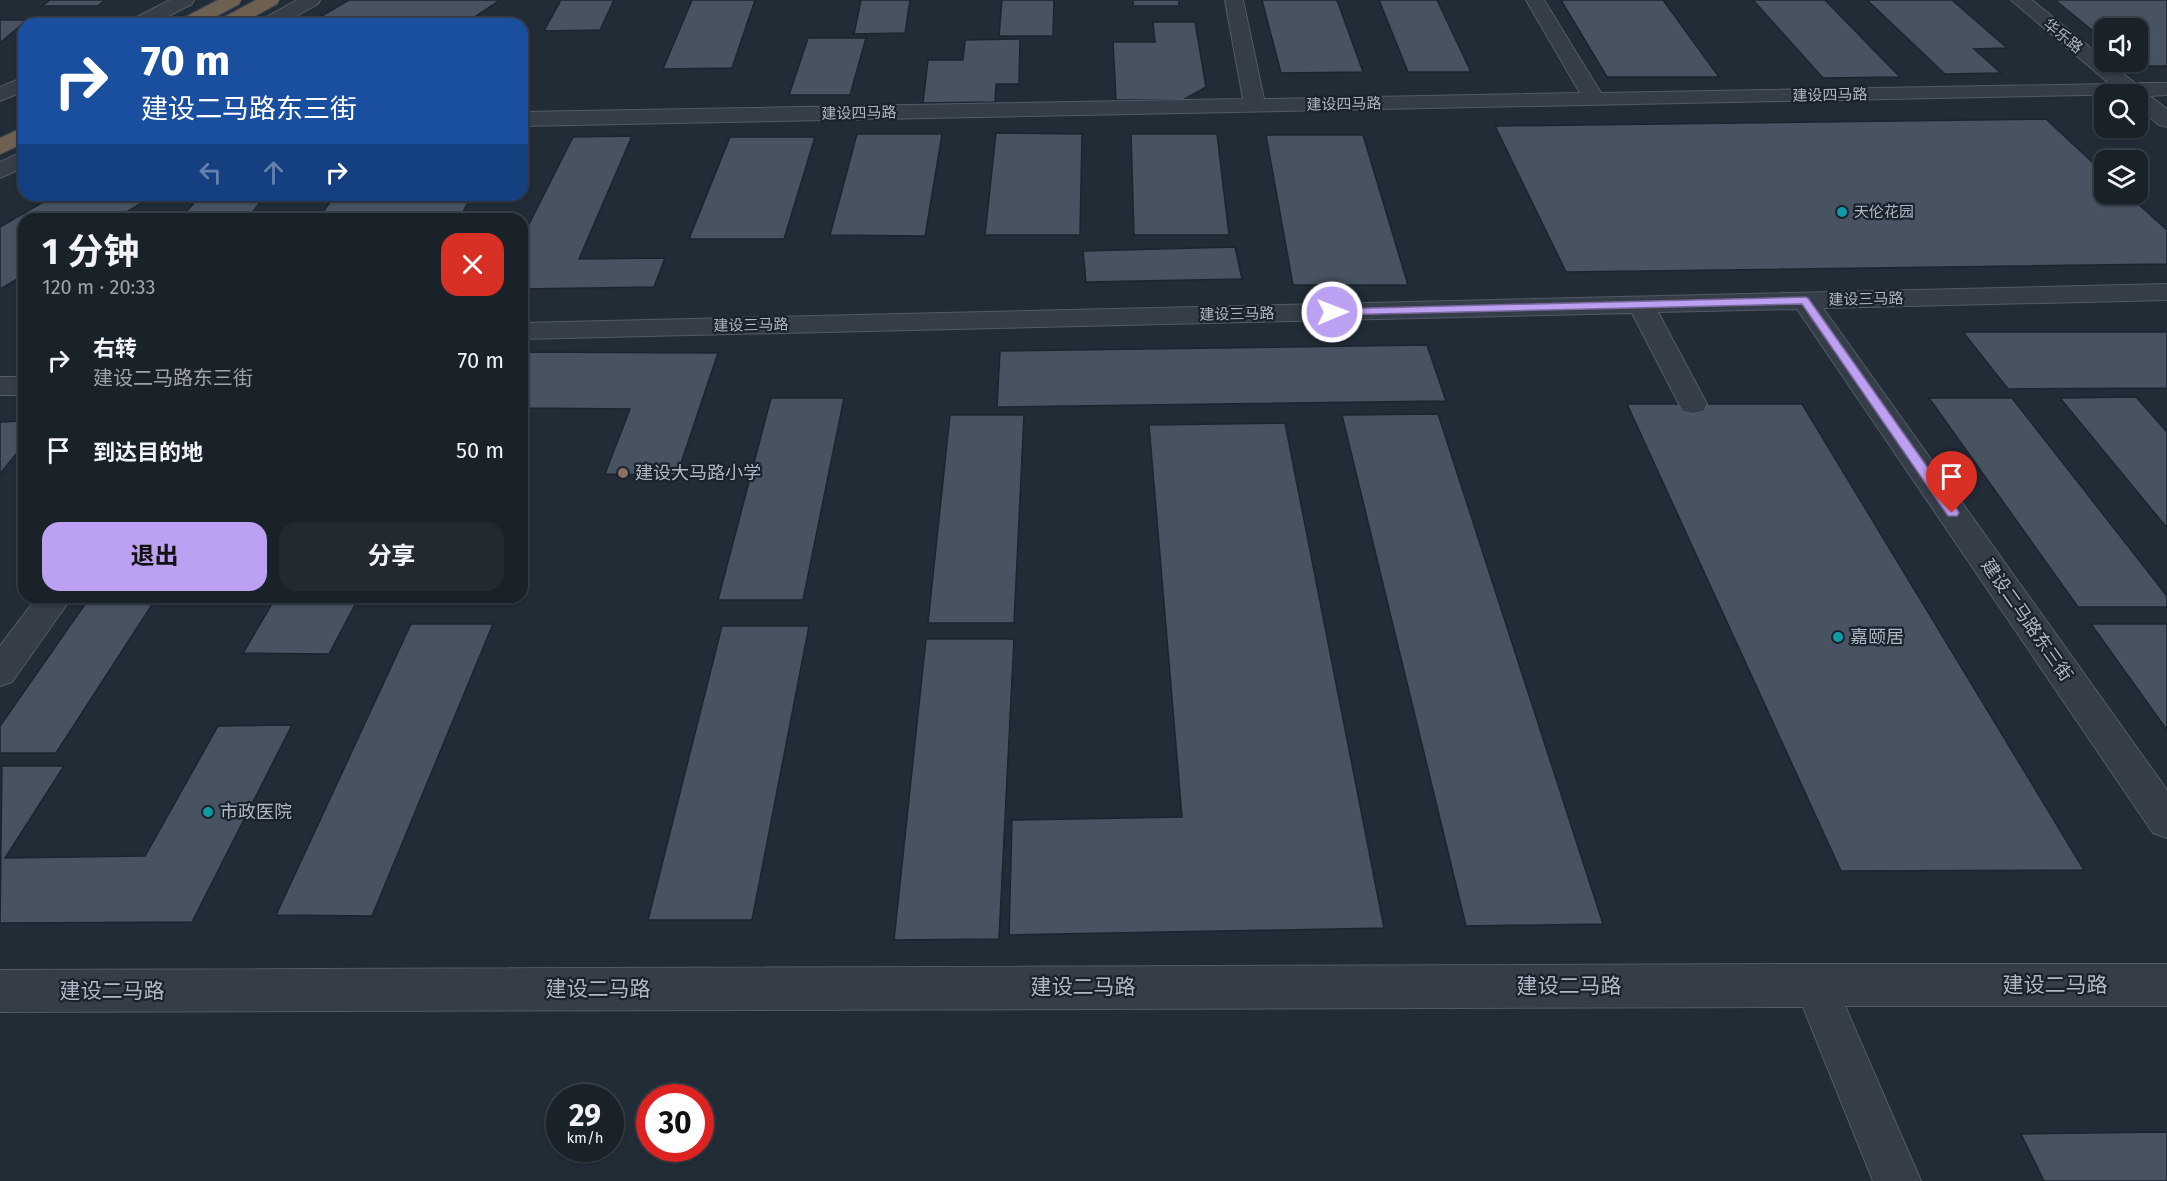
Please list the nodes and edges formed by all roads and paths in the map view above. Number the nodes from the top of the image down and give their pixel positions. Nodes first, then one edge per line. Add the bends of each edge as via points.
1 (185, 0) edge
2 (232, 0) edge
3 (270, 0) edge
4 (311, 0) edge
5 (1234, 0) edge
6 (1535, 0) edge
7 (2020, 0) edge
8 (150, 18) edge
9 (198, 18) edge
10 (237, 18) edge
11 (278, 18) edge
12 (2123, 84) edge
13 (18, 86) edge
14 (2167, 89) edge
15 (2148, 91) edge
16 (2094, 93) edge
17 (0, 95) edge
18 (1594, 99) junction
19 (2148, 104) edge
20 (1255, 105) junction
21 (528, 119) edge
22 (2167, 120) edge
23 (13, 124) edge
24 (0, 147) edge
25 (18, 161) edge
26 (0, 171) edge
27 (2167, 292) edge
28 (1805, 301) junction
29 (1641, 305) junction
30 (528, 331) edge
31 (0, 386) edge
32 (18, 386) edge
33 (1693, 404) dead end
34 (51, 603) edge
35 (0, 672) edge
36 (2167, 821) edge
37 (1815, 985) junction
38 (2167, 985) edge
39 (0, 991) edge
40 (1897, 1181) edge

1 - 8 street
2 - 9 highway
3 - 10 highway
4 - 11 street
5 - 20 street
6 - 18 street
7 - 12 street, 华乐路
13 - 17 street
14 - 15 street, 建设四马路
16 - 18 street, 建设四马路
18 - 20 street, 建设四马路
19 - 22 street, 华乐路
20 - 21 street, 建设四马路
23 - 24 highway
25 - 26 street
27 - 28 street, 建设三马路
28 - 29 street, 建设三马路
28 - 36 street, 建设二马路东三街
29 - 30 street, 建设三马路
29 - 33 street
31 - 32 street
34 - 35 street
37 - 38 street, 建设二马路
37 - 39 street, 建设二马路
37 - 40 street

